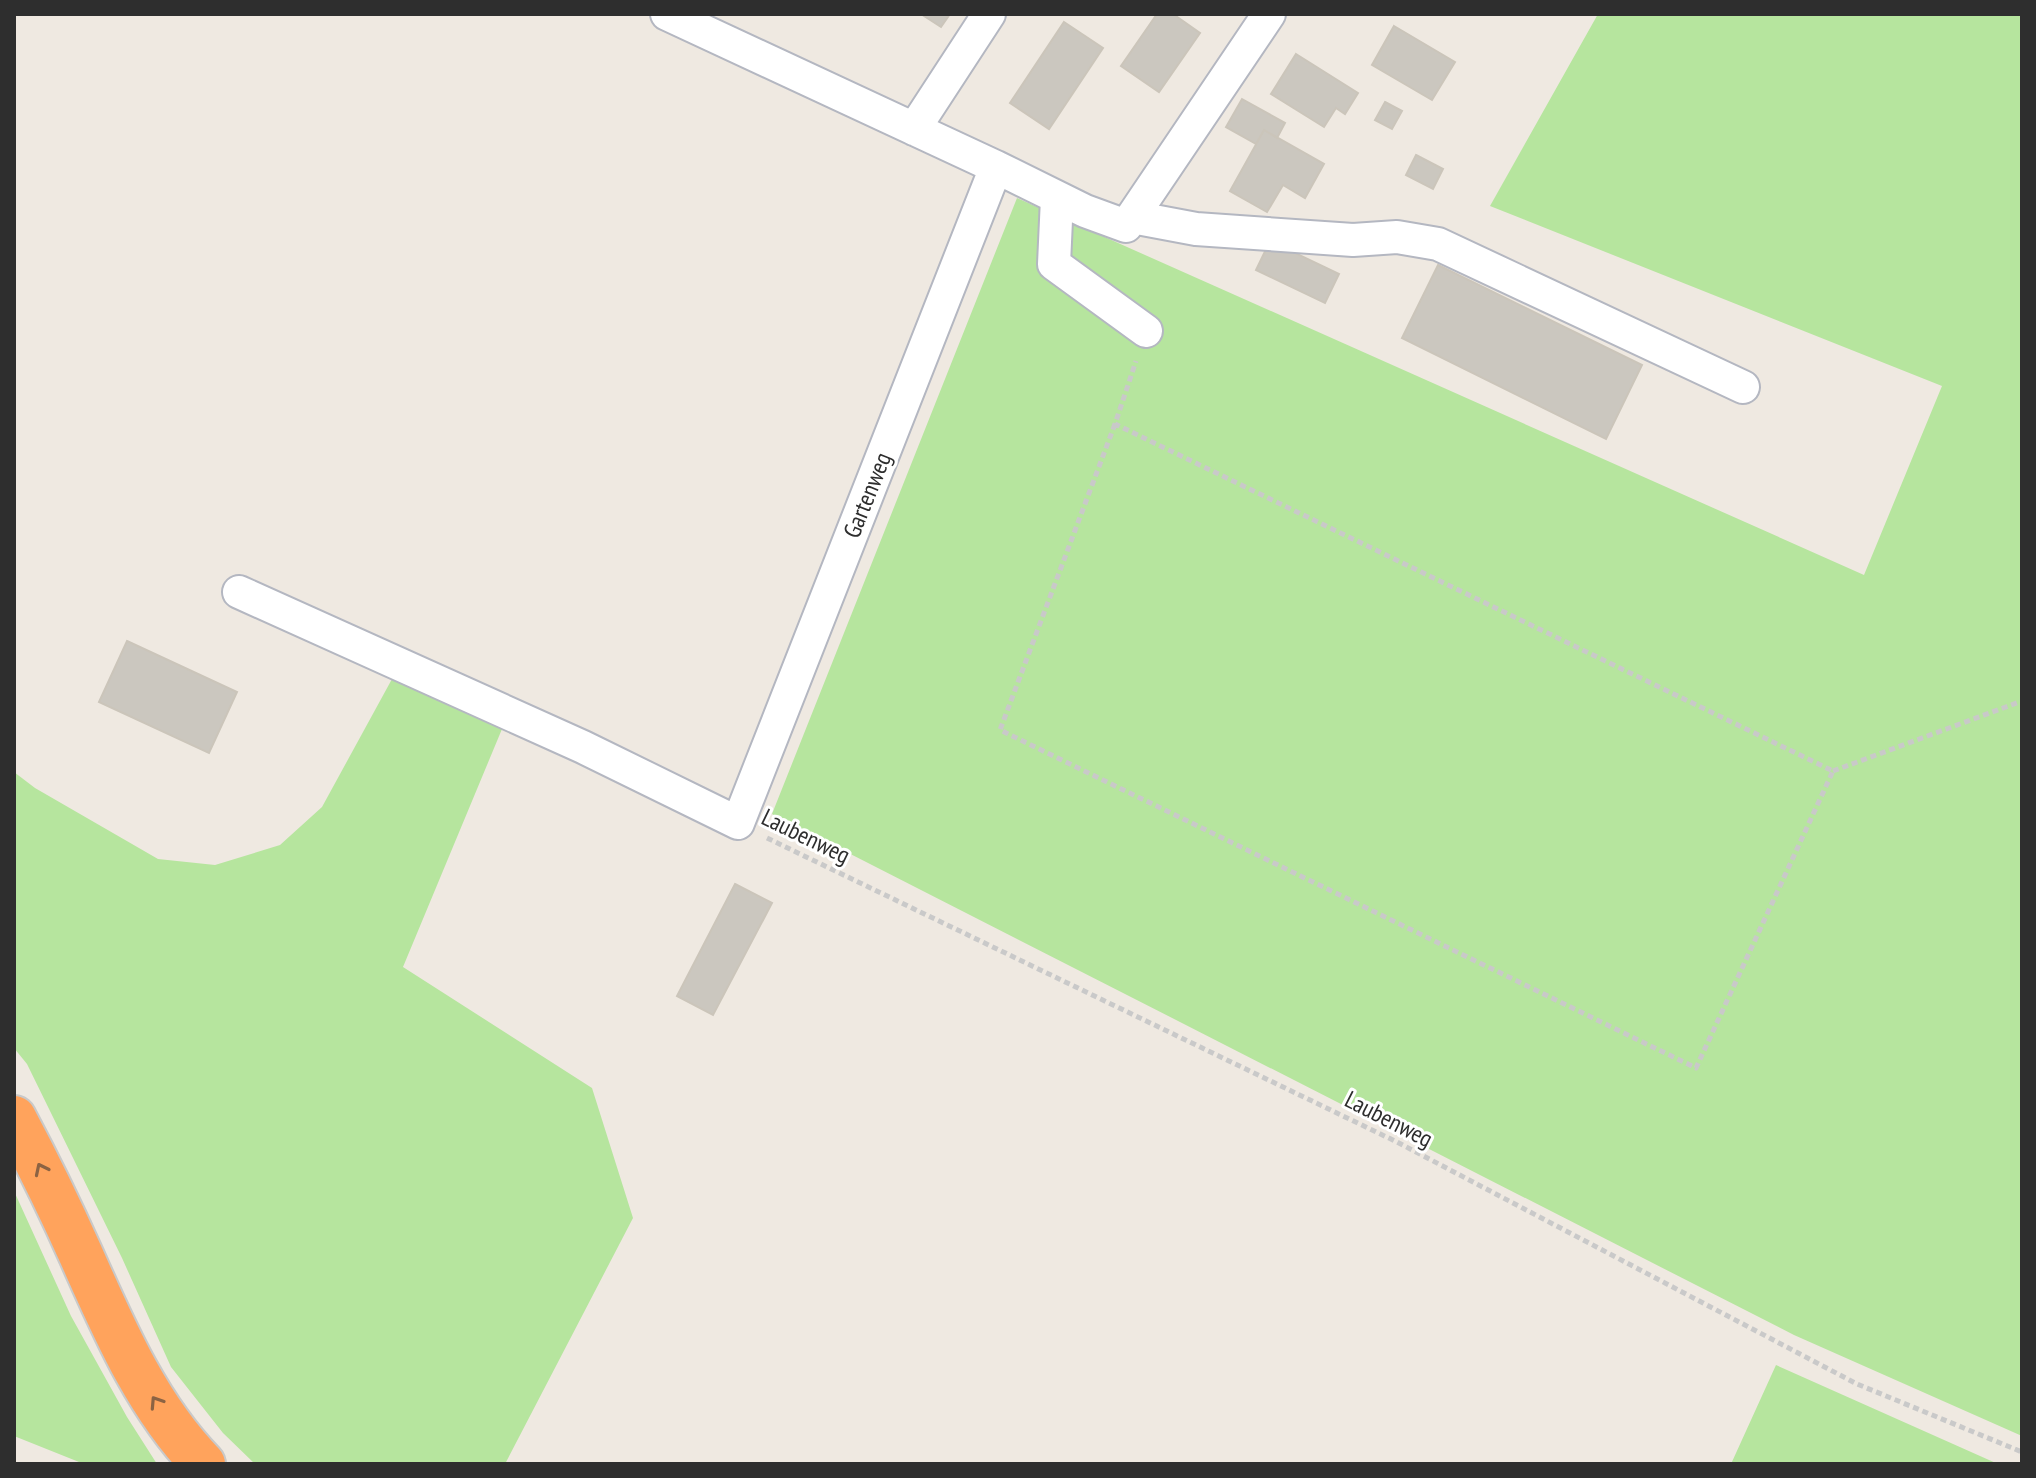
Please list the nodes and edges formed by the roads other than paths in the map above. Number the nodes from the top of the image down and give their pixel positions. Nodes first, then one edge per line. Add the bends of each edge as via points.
1 (667, 14) edge
2 (989, 14) edge
3 (1269, 14) edge
4 (914, 129) junction
5 (996, 167) junction
6 (1057, 198) junction
7 (1132, 217) junction
8 (1146, 331) road end
9 (1743, 387) dead end
10 (239, 592) dead end
11 (14, 1118) edge
12 (203, 1464) edge

1 - 4 street
2 - 4 street
3 - 7 street
4 - 5 street
5 - 6 street
5 - 10 street, Gartenweg via 738,823
6 - 7 street via 1126,226
6 - 8 street via 1054,264
7 - 9 street via 1196,229 1353,240 1397,237 1438,244
12 -> 11 highway via 182,1442 127,1359

